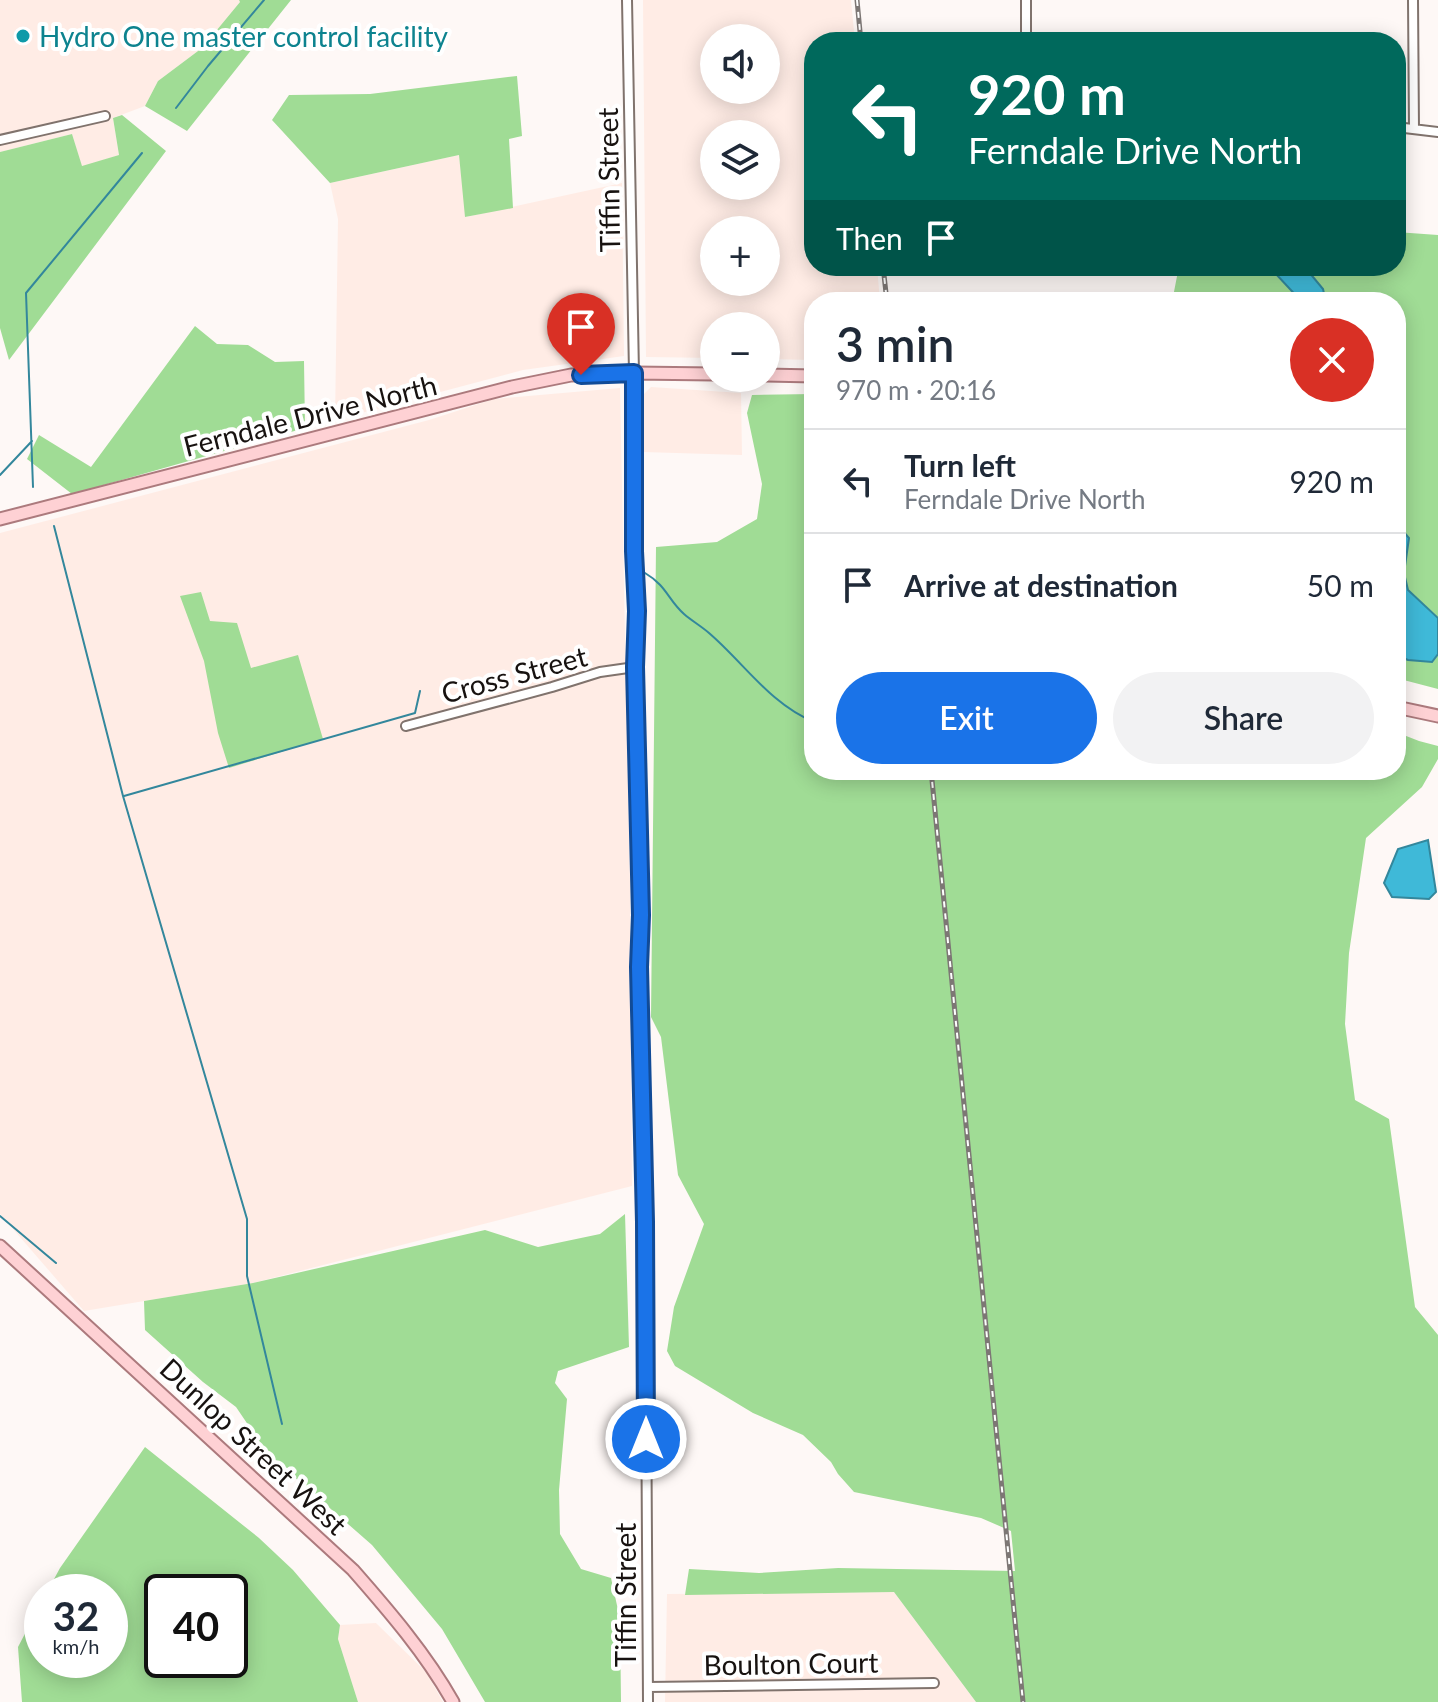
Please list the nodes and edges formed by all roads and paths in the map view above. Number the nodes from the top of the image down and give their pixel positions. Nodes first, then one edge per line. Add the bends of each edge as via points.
1 (627, 0) edge
2 (1026, 0) edge
3 (1413, 0) edge
4 (1026, 32) edge
5 (105, 116) dead end
6 (1406, 128) edge
7 (1414, 129) junction
8 (1438, 132) edge
9 (0, 140) edge
10 (634, 373) junction
11 (700, 374) edge
12 (780, 375) edge
13 (804, 376) edge
14 (0, 519) edge
15 (635, 667) junction
16 (1406, 709) edge
17 (1438, 716) edge
18 (406, 726) dead end
19 (0, 1246) edge
20 (934, 1683) dead end
21 (648, 1687) junction
22 (453, 1702) edge
23 (648, 1702) edge

1 - 10 street, Tiffin Street
2 - 4 street
3 - 7 street
5 - 9 street
6 - 7 street
7 - 8 street
10 - 11 main road, Ferndale Drive North
10 - 14 main road, Ferndale Drive North via 571,375 512,387
10 - 15 street, Tiffin Street
12 - 13 main road
15 - 18 street, Cross Street
15 - 21 street, Tiffin Street
16 - 17 main road
19 - 22 main road, Dunlop Street West via 353,1570
20 - 21 street, Boulton Court
21 - 23 street, Tiffin Street

